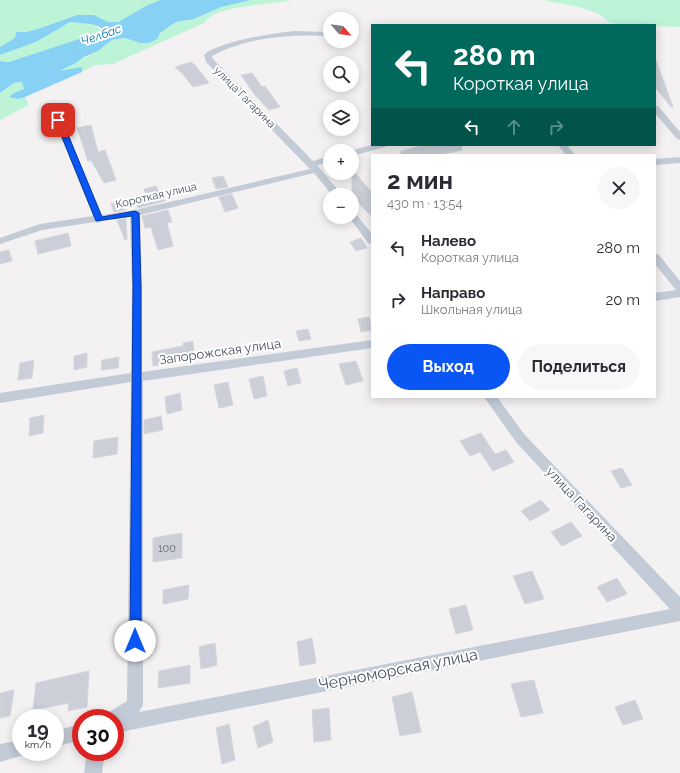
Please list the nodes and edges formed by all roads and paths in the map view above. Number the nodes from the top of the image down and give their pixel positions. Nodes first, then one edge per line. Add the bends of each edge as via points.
1 (225, 3) dead end
2 (228, 5) dead end
3 (323, 33) edge
4 (656, 109) edge
5 (58, 120) dead end
6 (680, 137) edge
7 (378, 146) edge
8 (563, 146) edge
9 (359, 151) edge
10 (570, 154) edge
11 (680, 160) edge
12 (323, 162) edge
13 (656, 162) edge
14 (314, 167) junction
15 (331, 188) edge
16 (135, 213) junction
17 (99, 220) junction
18 (359, 224) edge
19 (371, 240) edge
20 (0, 241) edge
21 (656, 258) edge
22 (680, 288) edge
23 (680, 293) edge
24 (656, 297) edge
25 (371, 344) edge
26 (136, 377) junction
27 (0, 398) edge
28 (491, 398) edge
29 (680, 608) edge
30 (680, 614) edge
31 (124, 712) edge
32 (124, 723) edge
33 (12, 750) edge
34 (0, 753) edge
35 (95, 761) edge
36 (93, 773) edge

1 - 2 path
3 - 14 street, улица Гагарина via 309,32 256,37 208,55 209,60
4 - 6 street
5 - 17 street
7 - 9 street
8 - 10 street
11 - 13 street
12 - 14 street, Короткая улица
14 - 15 street, улица Гагарина
14 - 16 street, Короткая улица
16 - 17 street, Короткая улица
16 - 26 street
17 - 20 street, Короткая улица via 40,227
18 - 19 street
21 - 22 street
23 - 24 street
25 - 26 street, Запорожская улица
26 - 27 street, Запорожская улица
26 - 31 street via 135,705
28 - 29 street, улица Гагарина via 520,438
30 - 32 street, Черноморская улица
33 - 34 street
35 - 36 street

